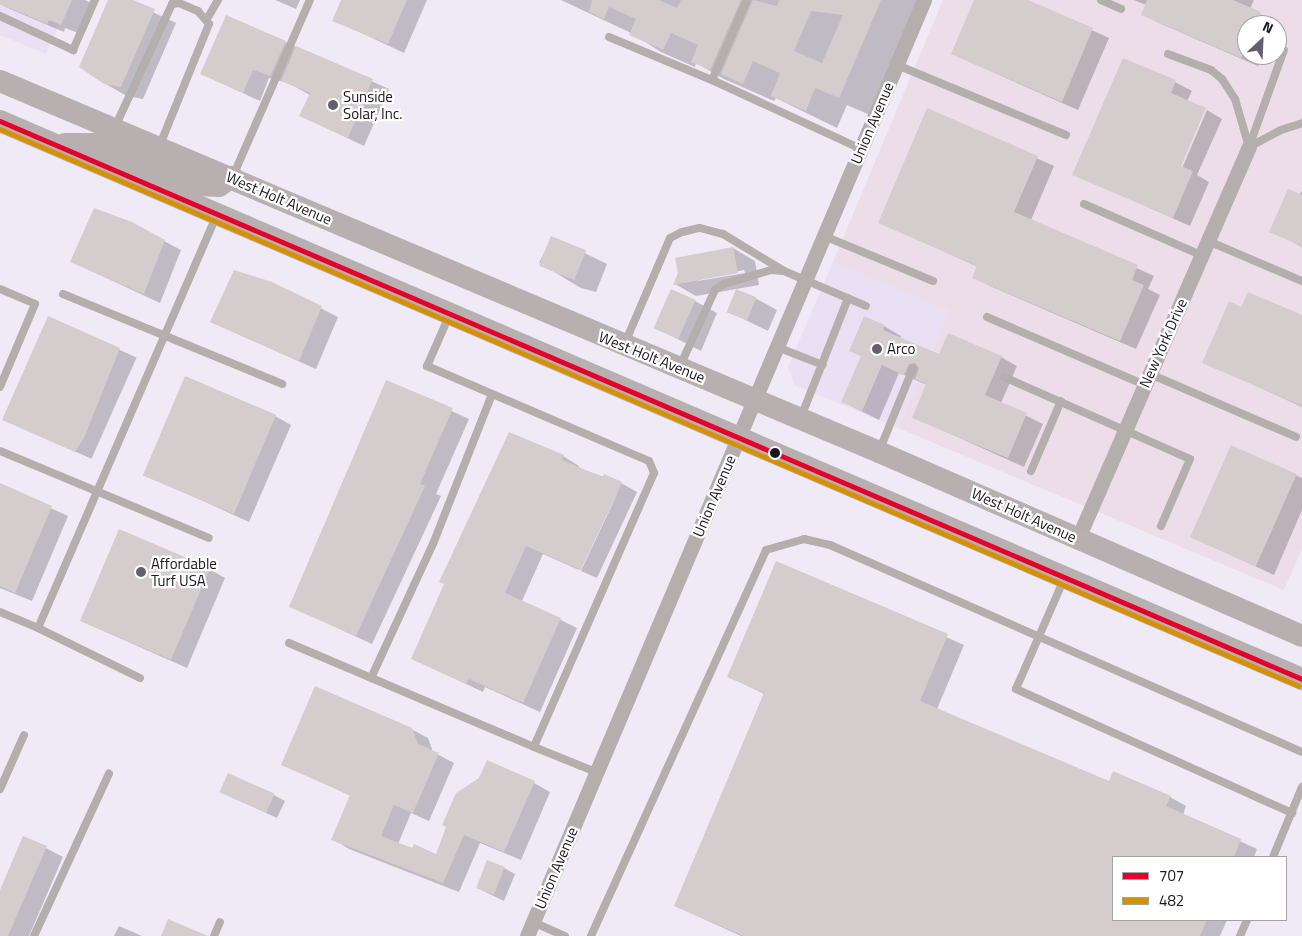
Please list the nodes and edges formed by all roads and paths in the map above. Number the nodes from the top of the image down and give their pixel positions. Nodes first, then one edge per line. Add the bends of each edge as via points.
1 (95, 0) edge
2 (218, 0) edge
3 (310, 0) edge
4 (747, 0) edge
5 (924, 0) edge
6 (1101, 0) edge
7 (175, 2) edge
8 (1121, 9) dead end
9 (0, 16) edge
10 (207, 19) junction
11 (609, 38) dead end
12 (1168, 54) dead end
13 (897, 65) junction
14 (1278, 65) edge
15 (0, 80) edge
16 (712, 80) junction
17 (0, 121) edge
18 (1302, 123) edge
19 (114, 128) junction
20 (1066, 135) dead end
21 (54, 144) junction
22 (160, 147) junction
23 (1248, 148) junction
24 (861, 149) junction
25 (232, 177) junction
26 (1084, 204) dead end
27 (217, 214) junction
28 (824, 236) junction
29 (1208, 241) junction
30 (1201, 255) junction
31 (784, 270) junction
32 (806, 279) junction
33 (933, 281) dead end
34 (1302, 281) edge
35 (0, 289) edge
36 (64, 294) dead end
37 (848, 298) junction
38 (866, 306) dead end
39 (450, 314) junction
40 (987, 317) dead end
41 (163, 337) junction
42 (624, 346) junction
43 (777, 346) junction
44 (822, 365) junction
45 (679, 368) junction
46 (913, 368) dead end
47 (1004, 376) dead end
48 (1147, 380) junction
49 (282, 384) dead end
50 (0, 387) edge
51 (492, 394) junction
52 (754, 399) junction
53 (1062, 402) junction
54 (801, 419) junction
55 (1125, 430) junction
56 (1296, 436) dead end
57 (738, 438) junction
58 (0, 452) edge
59 (879, 452) junction
60 (1031, 471) dead end
61 (96, 494) junction
62 (1161, 526) dead end
63 (209, 538) dead end
64 (1078, 538) junction
65 (1065, 578) junction
66 (0, 612) edge
67 (38, 628) junction
68 (1039, 636) junction
69 (1302, 636) edge
70 (289, 643) dead end
71 (140, 678) dead end
72 (371, 678) junction
73 (1302, 679) edge
74 (24, 735) dead end
75 (534, 747) junction
76 (1302, 752) edge
77 (596, 772) junction
78 (109, 774) dead end
79 (1302, 787) edge
80 (0, 789) edge
81 (1292, 813) junction
82 (1273, 856) edge
83 (1247, 921) edge
84 (220, 922) dead end
85 (533, 922) junction
86 (34, 936) edge
87 (214, 936) edge
88 (527, 936) edge
89 (565, 936) edge
90 (591, 936) edge
91 (1240, 936) edge

1 - 9 lane via 73,50
2 - 10 lane
3 - 25 lane
4 - 16 lane
5 - 13 street, Union Avenue
6 - 8 lane
7 - 10 lane
7 - 19 lane
10 - 22 lane via 207,29
11 - 16 lane
12 - 23 lane via 1211,70 1222,79 1235,99
13 - 20 lane
13 - 24 street, Union Avenue
14 - 23 lane
15 - 19 main road, West Holt Avenue
16 - 24 lane
17 - 21 main road
18 - 23 lane
19 - 22 main road, West Holt Avenue
21 - 25 main road via 105,144 199,185 219,186
21 - 27 main road
22 - 25 main road, West Holt Avenue
23 - 29 street, New York Drive
24 - 28 street, Union Avenue
25 - 42 main road, West Holt Avenue
26 - 30 lane
27 - 39 main road
27 - 41 lane
28 - 32 street, Union Avenue
28 - 33 lane
29 - 30 street, New York Drive
29 - 34 lane
30 - 48 street, New York Drive
31 - 32 lane
31 - 42 lane via 723,234 700,228 682,232 670,238
31 - 45 lane via 771,270 715,290
32 - 37 lane
32 - 43 street, Union Avenue
35 - 50 lane via 35,304
36 - 41 lane
37 - 38 lane
37 - 44 lane
39 - 51 lane via 427,366
39 - 57 main road
40 - 48 lane
41 - 49 lane
41 - 61 lane
42 - 45 main road, West Holt Avenue
43 - 44 lane
43 - 52 street, Union Avenue
44 - 54 lane
45 - 52 main road, West Holt Avenue
46 - 59 lane
47 - 53 lane
48 - 55 street, New York Drive
48 - 56 lane
51 - 72 lane via 433,544
51 - 75 lane via 650,460 654,473
52 - 54 main road, West Holt Avenue
52 - 57 street, Union Avenue
53 - 55 lane
53 - 60 lane
54 - 59 main road, West Holt Avenue
55 - 62 lane via 1190,459
55 - 64 street, New York Drive
57 - 65 main road
57 - 77 street, Union Avenue
58 - 61 lane
59 - 64 main road, West Holt Avenue
61 - 63 lane
61 - 67 lane
64 - 69 main road, West Holt Avenue
65 - 68 lane
65 - 73 main road
66 - 67 lane
67 - 71 lane
68 - 76 lane
68 - 81 lane via 1016,689
68 - 90 lane via 830,544 804,539 766,550
70 - 72 lane
72 - 75 lane
74 - 80 lane
75 - 77 lane
77 - 85 street, Union Avenue
78 - 86 lane
79 - 81 lane
81 - 82 lane
83 - 91 lane
84 - 87 lane
85 - 88 street, Union Avenue
85 - 89 lane

